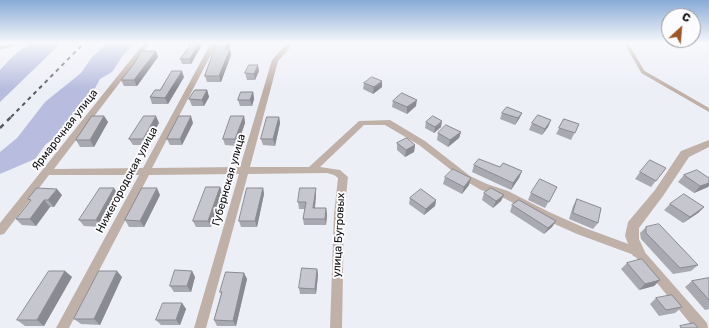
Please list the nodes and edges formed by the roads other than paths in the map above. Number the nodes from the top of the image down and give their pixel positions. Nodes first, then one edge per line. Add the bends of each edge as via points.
1 (135, 58) edge
2 (206, 58) edge
3 (277, 58) edge
4 (635, 58) edge
5 (709, 110) edge
6 (709, 143) edge
7 (146, 170) junction
8 (311, 170) junction
9 (244, 171) junction
10 (47, 172) junction
11 (0, 231) edge
12 (638, 252) junction
13 (62, 328) edge
14 (200, 328) edge
15 (336, 328) edge
16 (702, 328) edge

1 - 10 street, Ярмарочная улица
2 - 7 street, Нижегородская улица
3 - 9 street, Губернская улица
4 - 5 lane via 643,72
6 - 12 street via 686,154 633,226 631,232
7 - 9 street
7 - 10 street
7 - 13 street, Нижегородская улица
8 - 9 street
8 - 12 street via 362,123 387,122 422,143 467,178 484,187 505,194 581,231
8 - 15 street, улица Бугровых via 337,172 343,177 339,214
9 - 14 street, Губернская улица
10 - 11 street, Ярмарочная улица
12 - 16 street

